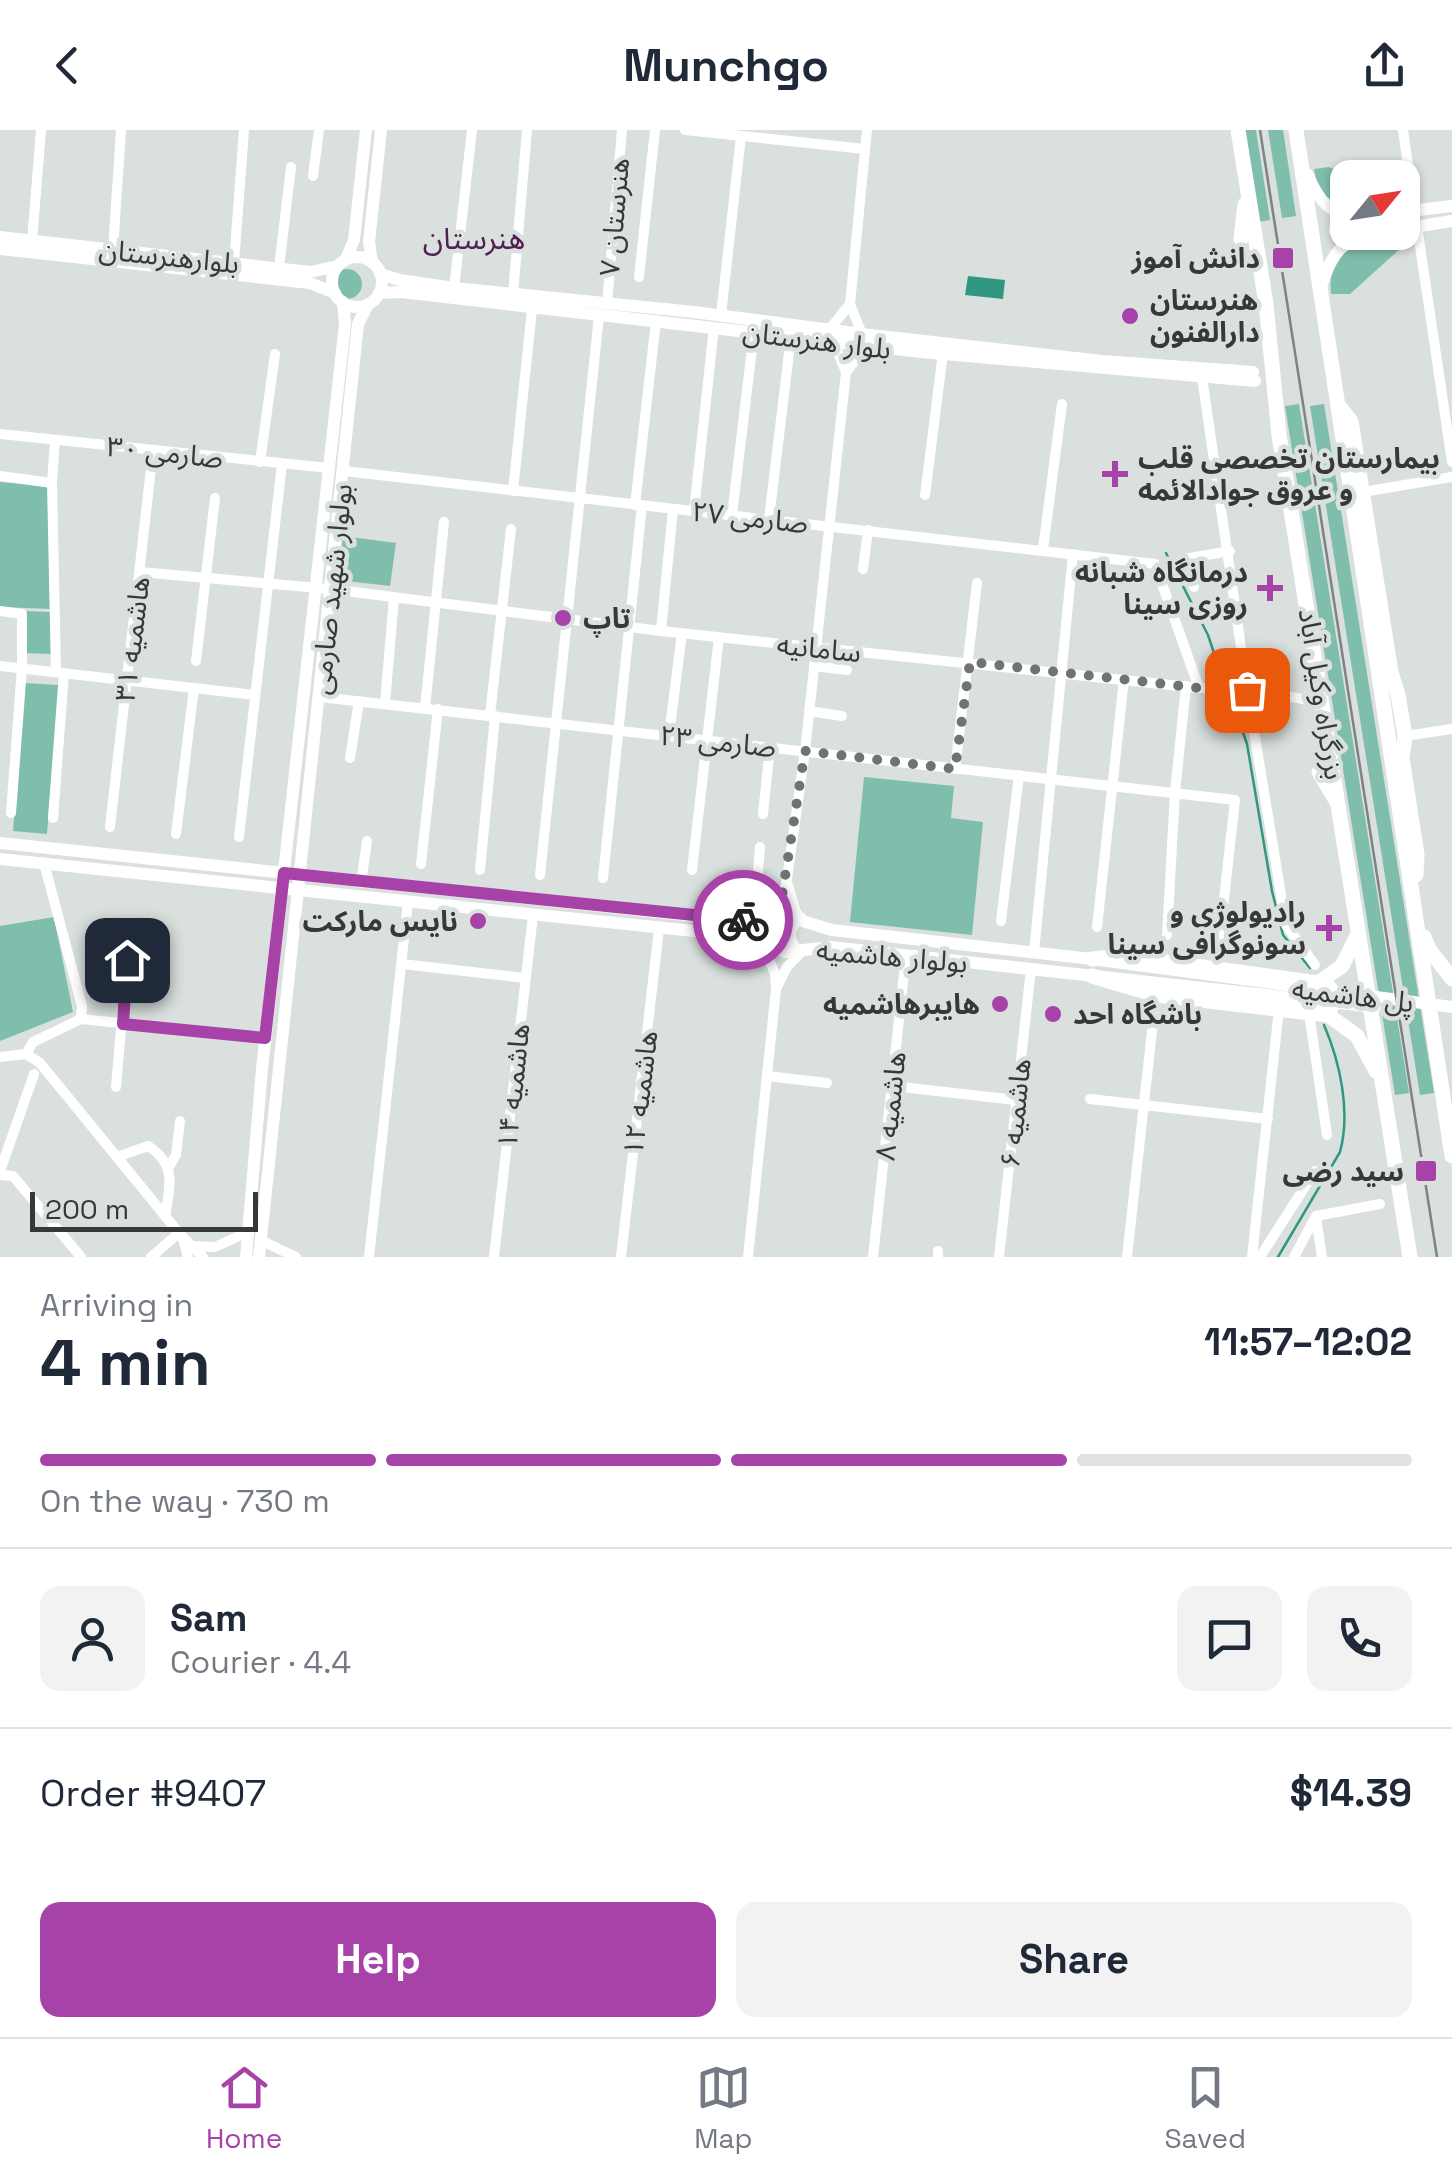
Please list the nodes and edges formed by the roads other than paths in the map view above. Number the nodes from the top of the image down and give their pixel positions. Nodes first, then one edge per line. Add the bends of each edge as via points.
1 (41, 130) edge
2 (122, 130) edge
3 (244, 130) edge
4 (319, 130) edge
5 (366, 130) edge
6 (381, 130) edge
7 (472, 130) edge
8 (527, 130) edge
9 (622, 130) edge
10 (655, 130) edge
11 (685, 130) edge
12 (867, 130) edge
13 (1238, 130) edge
14 (1296, 130) edge
15 (1402, 130) edge
16 (740, 136) junction
17 (865, 149) junction
18 (1300, 160) junction
19 (1407, 160) edge
20 (290, 167) dead end
21 (313, 176) dead end
22 (1246, 185) junction
23 (1452, 206) edge
24 (1330, 210) edge
25 (1420, 210) edge
26 (1452, 221) edge
27 (1420, 226) edge
28 (0, 238) edge
29 (1241, 239) dead end
30 (32, 242) junction
31 (0, 249) edge
32 (113, 250) junction
33 (1337, 250) edge
34 (1414, 250) edge
35 (342, 262) junction
36 (234, 263) junction
37 (280, 268) junction
38 (376, 268) junction
39 (639, 277) dead end
40 (1321, 286) junction
41 (454, 288) junction
42 (379, 294) junction
43 (514, 294) junction
44 (339, 298) junction
45 (368, 304) junction
46 (850, 304) junction
47 (532, 309) junction
48 (603, 310) junction
49 (694, 318) junction
50 (656, 321) junction
51 (718, 321) junction
52 (754, 332) junction
53 (831, 335) junction
54 (864, 340) junction
55 (922, 346) junction
56 (789, 353) dead end
57 (944, 353) junction
58 (275, 354) dead end
59 (846, 372) junction
60 (1202, 377) junction
61 (1062, 404) dead end
62 (1338, 405) junction
63 (0, 434) edge
64 (55, 440) junction
65 (154, 450) junction
66 (260, 462) junction
67 (1452, 462) edge
68 (282, 464) junction
69 (329, 468) junction
70 (344, 471) junction
71 (0, 476) edge
72 (1452, 477) edge
73 (52, 483) junction
74 (513, 491) junction
75 (1363, 492) junction
76 (925, 494) dead end
77 (1288, 494) junction
78 (215, 498) dead end
79 (578, 498) junction
80 (638, 505) junction
81 (673, 509) junction
82 (694, 511) junction
83 (732, 515) junction
84 (1280, 517) dead end
85 (769, 519) junction
86 (444, 522) dead end
87 (830, 526) junction
88 (511, 529) dead end
89 (868, 530) junction
90 (1043, 548) junction
91 (1230, 551) junction
92 (1072, 554) junction
93 (863, 569) dead end
94 (140, 572) junction
95 (205, 578) junction
96 (977, 583) dead end
97 (268, 585) junction
98 (1194, 587) dead end
99 (323, 588) junction
100 (1292, 588) dead end
101 (394, 598) junction
102 (436, 603) junction
103 (0, 611) edge
104 (502, 611) junction
105 (566, 619) junction
106 (1310, 622) junction
107 (628, 627) junction
108 (662, 631) junction
109 (682, 633) junction
110 (719, 637) junction
111 (816, 648) junction
112 (196, 660) dead end
113 (970, 662) junction
114 (0, 666) edge
115 (814, 666) junction
116 (22, 668) junction
117 (847, 670) dead end
118 (60, 672) junction
119 (1060, 672) junction
120 (1124, 679) junction
121 (127, 680) junction
122 (1186, 686) junction
123 (194, 688) junction
124 (1199, 688) junction
125 (1247, 690) junction
126 (256, 695) junction
127 (320, 697) junction
128 (1308, 700) dead end
129 (358, 701) junction
130 (385, 703) junction
131 (424, 708) junction
132 (438, 709) junction
133 (809, 711) junction
134 (492, 715) junction
135 (842, 716) dead end
136 (554, 722) junction
137 (1452, 729) edge
138 (617, 730) junction
139 (669, 735) junction
140 (1404, 736) junction
141 (707, 740) junction
142 (770, 747) junction
143 (805, 751) junction
144 (350, 758) dead end
145 (955, 769) junction
146 (1320, 772) dead end
147 (1018, 775) junction
148 (1050, 778) junction
149 (1112, 786) junction
150 (1175, 792) junction
151 (1341, 810) junction
152 (11, 813) dead end
153 (763, 814) dead end
154 (53, 818) dead end
155 (110, 827) dead end
156 (176, 834) dead end
157 (240, 838) dead end
158 (366, 841) dead end
159 (0, 843) edge
160 (33, 846) junction
161 (760, 847) dead end
162 (0, 860) edge
163 (37, 863) junction
164 (420, 864) dead end
165 (480, 870) dead end
166 (692, 870) dead end
167 (290, 874) junction
168 (540, 874) dead end
169 (602, 878) dead end
170 (787, 880) junction
171 (361, 882) junction
172 (288, 890) junction
173 (408, 902) junction
174 (579, 904) junction
175 (1415, 911) junction
176 (533, 915) junction
177 (760, 918) junction
178 (577, 920) junction
179 (1001, 921) dead end
180 (802, 922) junction
181 (1097, 927) dead end
182 (659, 929) junction
183 (1360, 930) junction
184 (1167, 934) dead end
185 (1220, 934) dead end
186 (763, 945) junction
187 (800, 949) junction
188 (1034, 952) junction
189 (906, 955) junction
190 (127, 960) dead end
191 (402, 964) junction
192 (1315, 965) dead end
193 (1092, 968) junction
194 (1032, 969) junction
195 (525, 978) junction
196 (1452, 979) edge
197 (1318, 982) junction
198 (1254, 987) junction
199 (776, 990) junction
200 (1156, 995) junction
201 (1452, 1007) edge
202 (1279, 1009) junction
203 (1309, 1012) junction
204 (1328, 1015) junction
205 (1452, 1016) edge
206 (81, 1019) junction
207 (123, 1024) junction
208 (265, 1038) junction
209 (26, 1054) junction
210 (0, 1058) edge
211 (38, 1068) junction
212 (1452, 1072) edge
213 (766, 1076) junction
214 (827, 1083) dead end
215 (892, 1086) junction
216 (116, 1087) dead end
217 (1385, 1093) junction
218 (1090, 1099) dead end
219 (266, 1100) junction
220 (1016, 1100) junction
221 (1143, 1106) junction
222 (1445, 1113) junction
223 (1268, 1120) junction
224 (180, 1121) dead end
225 (1327, 1135) dead end
226 (1452, 1156) edge
227 (117, 1157) junction
228 (169, 1167) junction
229 (1314, 1171) dead end
230 (0, 1173) edge
231 (1380, 1204) dead end
232 (165, 1216) junction
233 (1316, 1216) junction
234 (254, 1236) junction
235 (185, 1244) edge
236 (285, 1256) edge
237 (81, 1257) edge
238 (151, 1257) edge
239 (203, 1257) edge
240 (246, 1257) edge
241 (259, 1257) edge
242 (296, 1257) edge
243 (370, 1257) edge
244 (494, 1257) edge
245 (621, 1257) edge
246 (748, 1257) edge
247 (873, 1257) edge
248 (999, 1257) edge
249 (1127, 1257) edge
250 (1252, 1257) edge
251 (1260, 1257) edge
252 (1294, 1257) edge
253 (1322, 1257) edge
254 (1410, 1257) edge

1 - 30 street
2 - 32 street
3 - 36 street
4 - 21 street
5 - 35 main road via 354,240
6 - 38 main road via 369,242
7 - 41 street
8 - 43 street
9 - 48 street, هنرستان ۷
10 - 39 street
11 - 16 street
12 - 17 street
13 - 22 highway, بزرگراه وکیل آباد
14 - 18 highway
15 - 19 street
16 - 17 street
16 - 51 street
17 - 46 street
18 - 24 main road
18 - 40 highway
20 - 37 street
22 - 29 highway
22 - 77 highway, بزرگراه وکیل آباد
23 - 25 main road
26 - 27 main road
28 - 30 main road, بلوارهنرستان
30 - 32 main road, بلوارهنرستان
31 - 44 main road, بلوارهنرستان via 310,283
32 - 36 main road, بلوارهنرستان
33 - 40 main road
34 - 67 street
35 - 37 main road, بلوارهنرستان via 310,272
35 - 38 main road via 360,257
35 - 44 main road via 332,279
36 - 37 main road, بلوارهنرستان
38 - 41 main road, بلوار هنرستان via 400,280
38 - 42 main road
40 - 62 highway
41 - 43 main road, بلوار هنرستان
42 - 45 main road
42 - 47 main road, بلوار هنرستان
43 - 48 main road, بلوار هنرستان
44 - 45 main road
44 - 69 main road, بولوار شهید صارمی via 346,324
45 - 70 main road, بولوار شهید صارمی via 358,324
46 - 53 street
46 - 54 street
47 - 48 main road, بلوار هنرستان
47 - 74 street
48 - 49 main road, بلوار هنرستان
48 - 50 main road, بلوار هنرستان
48 - 79 street, هنرستان ۷
49 - 50 main road, بلوار هنرستان
49 - 51 main road, بلوار هنرستان
50 - 80 street
51 - 52 main road, بلوار هنرستان
51 - 53 main road, بلوار هنرستان
51 - 82 street
52 - 53 main road, بلوار هنرستان
52 - 83 street
53 - 54 main road, بلوار هنرستان
53 - 59 street
54 - 55 main road, بلوار هنرستان
54 - 59 street
55 - 57 main road, بلوار هنرستان
55 - 60 main road, بلوار هنرستان via 1254,376
56 - 85 street
57 - 60 main road, بلوار هنرستان
57 - 76 street
58 - 66 street
59 - 87 street
60 - 91 street
61 - 90 street
62 - 75 highway via 1351,421
62 - 175 highway
63 - 64 street, صارمی ۳۰
64 - 65 street, صارمی ۳۰
64 - 73 street
65 - 66 street, صارمی ۳۰
65 - 94 street, هاشمیه ۳۱
66 - 68 street, صارمی ۳۰
68 - 69 street, صارمی ۳۰
68 - 97 street
69 - 99 main road, بولوار شهید صارمی
70 - 74 street, صارمی ۲۷
70 - 99 main road, بولوار شهید صارمی
71 - 73 street
72 - 75 street
73 - 118 street
74 - 79 street, صارمی ۲۷
75 - 140 highway
77 - 84 highway
77 - 106 highway, بزرگراه وکیل آباد
78 - 95 street
79 - 80 street, صارمی ۲۷
79 - 105 street, هنرستان ۷
80 - 81 street, صارمی ۲۷
80 - 107 street
81 - 82 street, صارمی ۲۷
81 - 108 street
82 - 83 street, صارمی ۲۷
83 - 85 street, صارمی ۲۷
85 - 87 street, صارمی ۲۷
86 - 102 street
87 - 89 street, صارمی ۲۷
87 - 111 street
88 - 104 street
89 - 90 street, صارمی ۲۷
89 - 93 street
90 - 92 street, صارمی ۲۷
91 - 98 street via 1184,559
91 - 125 street
92 - 119 street
92 - 124 street, صارمی ۲۷ via 1156,564
94 - 95 street, سامانیه
94 - 121 street, هاشمیه ۳۱
95 - 97 street, سامانیه
95 - 112 street
96 - 113 street
97 - 99 street, سامانیه
97 - 126 street
99 - 101 street, سامانیه
99 - 127 main road, بولوار شهید صارمی
99 - 167 main road, بولوار شهید صارمی
100 - 106 highway
101 - 102 street, سامانیه
101 - 130 street
102 - 104 street, سامانیه
102 - 131 street
103 - 116 street via 22,614
104 - 105 street, سامانیه
104 - 134 street
105 - 107 street, سامانیه
105 - 136 street, هنرستان ۷
106 - 151 highway, بزرگراه وکیل آباد
107 - 108 street, سامانیه
107 - 138 street
108 - 109 street, سامانیه
109 - 110 street, سامانیه
109 - 139 street
110 - 111 street, سامانیه
110 - 141 street
111 - 113 street, سامانیه
111 - 115 street
113 - 119 street, سامانیه
113 - 145 street
114 - 116 street
115 - 117 street
115 - 133 street
116 - 118 street
116 - 152 street
118 - 121 street
118 - 154 street
119 - 120 street, سامانیه
119 - 148 street
120 - 122 street, سامانیه
120 - 149 street
121 - 123 street
121 - 155 street, هاشمیه ۳۱
122 - 124 street, سامانیه
122 - 150 street
123 - 126 street
123 - 156 street
124 - 125 street, سامانیه
125 - 128 street, سامانیه
125 - 192 street via 1286,925
126 - 157 street
127 - 129 street, صارمی ۲۳
127 - 167 main road, بولوار شهید صارمی
129 - 130 street, صارمی ۲۳
129 - 144 street
130 - 131 street, صارمی ۲۳
131 - 132 street, صارمی ۲۳
132 - 134 street, صارمی ۲۳
132 - 164 street
133 - 135 street
133 - 143 street
134 - 136 street, صارمی ۲۳
134 - 165 street
136 - 138 street, صارمی ۲۳
136 - 168 street, هنرستان ۷
137 - 140 street
138 - 139 street, صارمی ۲۳
138 - 169 street
139 - 141 street, صارمی ۲۳
140 - 175 highway via 1417,855
141 - 142 street, صارمی ۲۳
141 - 166 street
142 - 143 street, صارمی ۲۳
142 - 153 street
143 - 145 street, صارمی ۲۳
143 - 170 street
145 - 147 street, صارمی ۲۳
146 - 151 highway
147 - 148 street, صارمی ۲۳
147 - 179 street
148 - 149 street, صارمی ۲۳
148 - 188 street
149 - 150 street, صارمی ۲۳
149 - 181 street
150 - 184 street
150 - 185 street, صارمی ۲۳ via 1235,800
151 - 183 highway, بزرگراه وکیل آباد
158 - 171 street
159 - 160 main road, بولوار هاشمیه
160 - 163 main road
160 - 167 main road, بولوار هاشمیه
161 - 177 street
162 - 163 main road, بولوار هاشمیه
163 - 172 main road, بولوار هاشمیه
163 - 206 street
167 - 171 main road, بولوار هاشمیه
167 - 172 main road
170 - 177 street via 781,902
170 - 180 street
171 - 174 main road, بولوار هاشمیه
172 - 173 main road, بولوار هاشمیه
172 - 208 main road
172 - 219 main road
173 - 176 main road, بولوار هاشمیه
173 - 191 street
174 - 177 main road, بولوار هاشمیه
174 - 178 main road
175 - 196 highway via 1429,949
175 - 222 highway
176 - 178 main road, بولوار هاشمیه
176 - 195 street, هاشمیه ۱۴
177 - 180 main road, بولوار هاشمیه via 782,915
178 - 182 main road, بولوار هاشمیه
180 - 187 main road via 793,924 789,938
180 - 188 main road, بولوار هاشمیه
182 - 186 main road, بولوار هاشمیه via 742,936
182 - 245 street, هاشمیه ۱۲
183 - 197 highway via 1342,966
183 - 217 highway, بزرگراه وکیل آباد
186 - 187 main road, بولوار هاشمیه
186 - 199 street
187 - 189 main road, بولوار هاشمیه
187 - 199 street
188 - 193 main road, بولوار هاشمیه
189 - 194 main road, بولوار هاشمیه
189 - 215 street, هاشمیه ۸
190 - 207 street
191 - 195 street
191 - 243 street
193 - 194 main road, بولوار هاشمیه
193 - 197 highway via 1123,956
193 - 198 main road, بولوار هاشمیه
193 - 200 highway
194 - 220 street, هاشمیه ۶
195 - 244 street, هاشمیه ۱۴
197 - 204 highway via 1335,998
198 - 201 main road, پل هاشمیه
198 - 205 main road, پل هاشمیه
199 - 213 street
200 - 202 highway
200 - 221 street
202 - 203 highway
202 - 223 street
203 - 204 highway
203 - 225 street
204 - 217 highway via 1366,1048
206 - 207 street
206 - 209 street via 33,1042
207 - 208 street
207 - 216 street
208 - 219 main road
209 - 210 street
209 - 211 street
211 - 227 street
211 - 230 street
212 - 222 highway
213 - 214 street
213 - 246 street
215 - 220 street
215 - 247 street, هاشمیه ۸
217 - 254 highway, بزرگراه وکیل آباد
218 - 221 street
219 - 234 main road
220 - 248 street, هاشمیه ۶
221 - 223 street
221 - 249 street
222 - 226 highway
223 - 250 street
224 - 228 street
227 - 228 street via 148,1146
227 - 232 street
228 - 232 street
229 - 251 street
230 - 237 street via 13,1176
231 - 233 street
232 - 235 street
233 - 252 street
233 - 253 street
234 - 235 street via 215,1247
234 - 236 street
234 - 240 main road
234 - 241 main road
235 - 238 street
235 - 239 street
236 - 242 street

